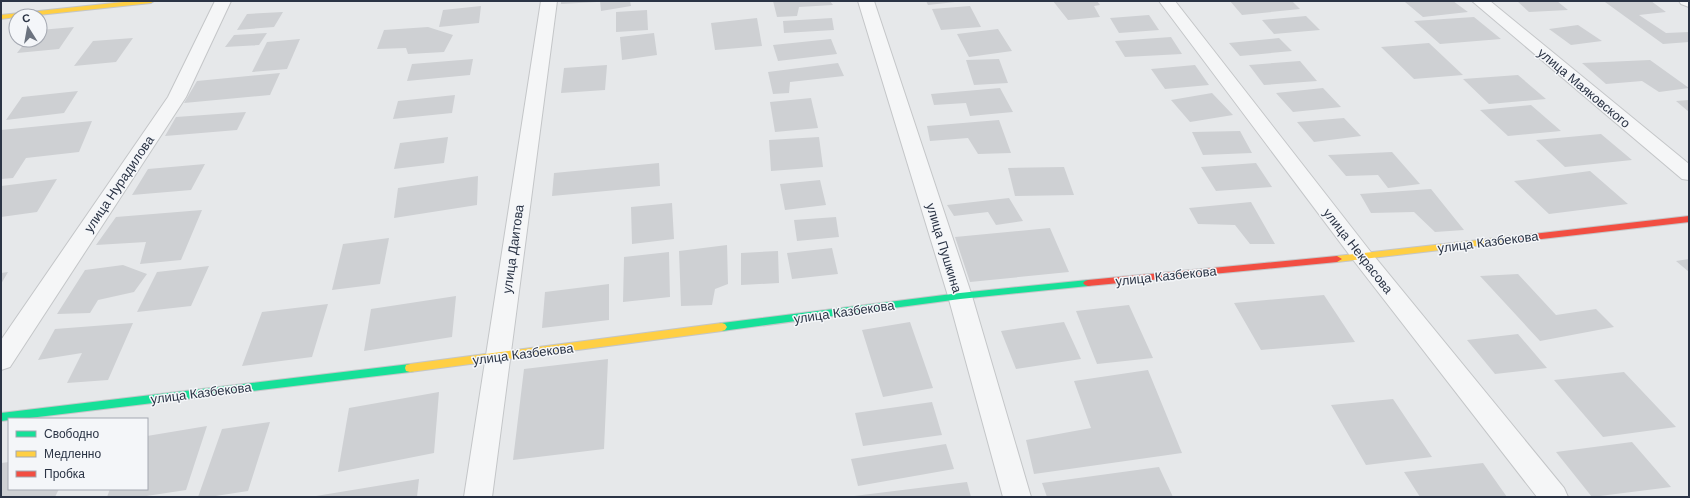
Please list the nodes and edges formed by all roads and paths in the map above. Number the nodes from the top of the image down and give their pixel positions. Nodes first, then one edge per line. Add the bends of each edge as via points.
1 (151, 1) edge
2 (223, 1) edge
3 (549, 1) edge
4 (866, 1) edge
5 (1166, 1) edge
6 (1480, 1) edge
7 (1, 17) edge
8 (1689, 174) edge
9 (1689, 219) edge
10 (1362, 256) junction
11 (960, 296) junction
12 (498, 358) junction
13 (1, 360) edge
14 (1, 416) edge
15 (478, 497) edge
16 (1017, 497) edge
17 (1554, 497) edge

1 - 7 street
2 - 13 street, улица Нурадилова via 177,96
3 - 12 street, улица Даитова
4 - 11 street, улица Пушкина
5 - 10 street, улица Некрасова
6 - 8 street, улица Маяковского
9 - 10 street, улица Казбекова
10 - 11 street, улица Казбекова
10 - 17 street, улица Некрасова
11 - 12 street, улица Казбекова
11 - 16 street, улица Пушкина
12 - 14 street, улица Казбекова
12 - 15 street, улица Даитова

